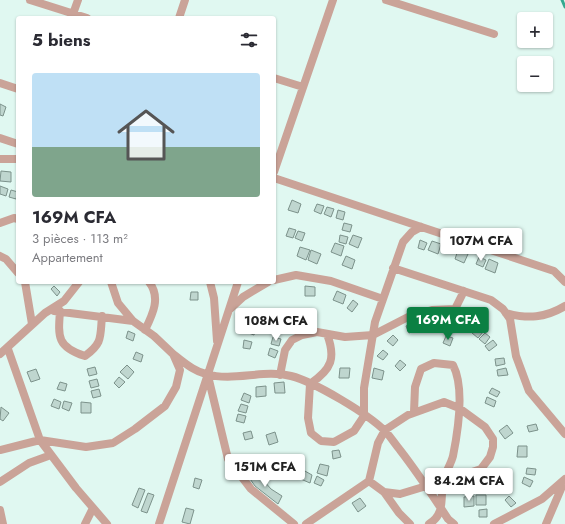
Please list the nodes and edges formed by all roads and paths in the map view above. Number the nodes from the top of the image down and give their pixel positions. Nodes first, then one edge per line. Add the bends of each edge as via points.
1 (30, 0) edge
2 (78, 0) edge
3 (185, 0) edge
4 (332, 0) edge
5 (386, 0) edge
6 (73, 14) junction
7 (80, 16) edge
8 (180, 16) edge
9 (494, 34) dead end
10 (276, 79) edge
11 (0, 83) edge
12 (303, 87) junction
13 (16, 88) edge
14 (0, 138) edge
15 (16, 143) edge
16 (0, 159) edge
17 (16, 159) edge
18 (276, 166) edge
19 (276, 179) edge
20 (16, 219) edge
21 (0, 222) edge
22 (421, 227) junction
23 (0, 256) edge
24 (393, 268) junction
25 (16, 271) edge
26 (276, 280) edge
27 (565, 282) edge
28 (26, 284) edge
29 (77, 284) edge
30 (112, 284) edge
31 (151, 284) edge
32 (210, 284) edge
33 (237, 284) edge
34 (265, 284) edge
35 (464, 291) junction
36 (383, 299) junction
37 (565, 306) edge
38 (49, 310) junction
39 (60, 311) junction
40 (228, 311) junction
41 (506, 313) junction
42 (102, 316) junction
43 (133, 321) junction
44 (32, 324) junction
45 (145, 330) junction
46 (327, 334) junction
47 (373, 335) junction
48 (217, 346) junction
49 (8, 349) junction
50 (0, 354) edge
51 (173, 354) junction
52 (207, 375) junction
53 (280, 375) junction
54 (310, 384) junction
55 (459, 408) junction
56 (414, 412) junction
57 (364, 416) junction
58 (385, 430) junction
59 (565, 434) edge
60 (40, 440) junction
61 (0, 450) edge
62 (51, 455) junction
63 (565, 479) edge
64 (444, 480) junction
65 (369, 481) junction
66 (0, 482) edge
67 (427, 486) junction
68 (384, 492) junction
69 (93, 508) junction
70 (442, 509) junction
71 (0, 510) edge
72 (3, 524) edge
73 (85, 524) edge
74 (107, 524) edge
75 (159, 524) edge
76 (294, 524) edge
77 (306, 524) edge
78 (410, 524) edge
79 (429, 524) edge
80 (454, 524) edge
81 (494, 524) edge
82 (546, 524) edge

1 - 6 street
2 - 6 street
3 - 8 street
4 - 12 street
5 - 9 street
6 - 7 street
10 - 12 street
11 - 13 street
12 - 18 street
14 - 15 street
16 - 17 street
19 - 22 street
20 - 21 street
22 - 24 street via 403,242
22 - 27 street via 554,272
23 - 25 street
24 - 35 street
24 - 36 street
26 - 36 street via 296,275 324,280
28 - 44 street
29 - 38 street via 64,301
30 - 43 street via 118,303
31 - 45 street via 155,289 155,304
32 - 48 street via 214,298
33 - 40 street
34 - 40 street via 243,297
35 - 41 street via 491,300
35 - 47 street via 455,309 432,310 410,316
36 - 47 street
37 - 41 street via 538,317
38 - 39 street
38 - 44 street
39 - 42 street
39 - 42 street via 58,334 63,345 72,352 85,356 97,348
40 - 48 street
41 - 59 street via 510,319 516,356 529,391
42 - 43 street
43 - 45 street
44 - 49 street
45 - 51 street
46 - 47 street via 345,337
46 - 53 street via 317,332 292,340 285,350
46 - 54 street via 332,348 332,358 320,377
47 - 57 street via 364,388
48 - 52 street
49 - 50 street
49 - 60 street
51 - 52 street via 192,369
51 - 60 street via 180,370 176,387 165,406 135,429 113,443 86,447
52 - 53 street
52 - 75 street
52 - 76 street via 228,459 251,489
53 - 54 street
54 - 57 street via 319,387
54 - 57 street via 308,418 311,432 321,441 334,442 342,439 354,431
55 - 56 street via 444,402
55 - 56 street via 458,374 453,365 434,363 421,369 415,387
55 - 64 street via 453,457
55 - 64 street via 485,427 493,439 493,447 490,457 481,469
56 - 58 street
57 - 58 street
58 - 65 street via 378,443
58 - 67 street
60 - 61 street
60 - 62 street
62 - 66 street via 29,463
62 - 69 street
63 - 81 street via 542,499
63 - 82 street
64 - 67 street
64 - 70 street
65 - 68 street
65 - 77 street
67 - 68 street via 400,494
67 - 70 street
68 - 78 street
69 - 73 street
69 - 74 street
70 - 79 street
70 - 80 street
71 - 72 street

